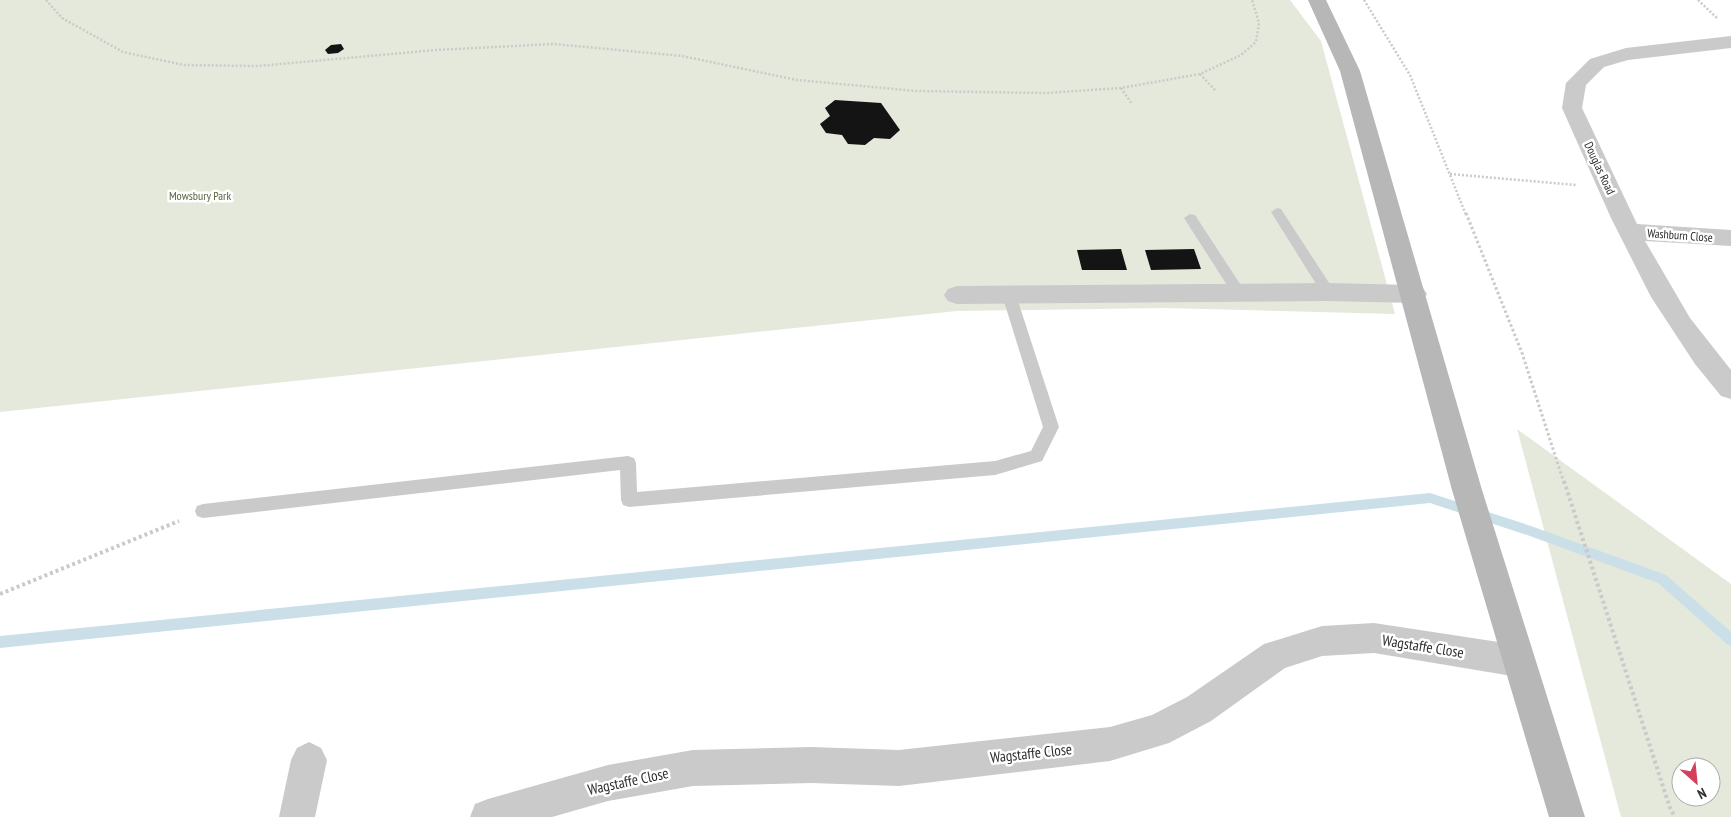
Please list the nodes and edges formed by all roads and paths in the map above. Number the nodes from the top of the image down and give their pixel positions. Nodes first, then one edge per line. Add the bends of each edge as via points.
1 (46, 0) edge
2 (1252, 0) edge
3 (1317, 0) edge
4 (1364, 0) edge
5 (1698, 0) edge
6 (1728, 33) edge
7 (1200, 74) junction
8 (1121, 88) junction
9 (1216, 91) dead end
10 (1132, 104) dead end
11 (1450, 174) junction
12 (1609, 187) junction
13 (1277, 212) dead end
14 (1190, 218) dead end
15 (1630, 232) junction
16 (1731, 238) edge
17 (1328, 292) junction
18 (1239, 293) junction
19 (1414, 294) junction
20 (957, 295) dead end
21 (1009, 295) junction
22 (1731, 388) edge
23 (203, 511) joint
24 (0, 594) edge
25 (1518, 661) junction
26 (309, 760) dead end
27 (520, 812) edge
28 (297, 817) edge
29 (488, 817) edge
30 (1567, 817) edge
31 (1675, 817) edge

1 - 8 path via 62,18 123,52 184,65 258,66 436,50 554,44 682,56 797,80 916,91 1046,94
2 - 7 path via 1259,23 1256,42 1241,55
3 - 19 main road via 1350,71
4 - 11 path via 1410,75
5 - 6 path
6 - 12 street, Douglas Road via 1597,63 1576,83 1572,108
7 - 8 path
7 - 9 path
8 - 10 path
11 - 12 path
11 - 31 path via 1522,353
12 - 15 street, Douglas Road
13 - 17 lane
14 - 18 lane
15 - 16 street, Washburn Close
15 - 22 street, Douglas Road via 1666,303 1693,345
17 - 18 street
17 - 19 street
18 - 21 street
19 - 25 main road
20 - 21 street
21 - 23 lane via 1050,427 1036,456 995,468 629,500 628,463
23 - 24 path
25 - 27 street, Wagstaffe Close via 1374,638 1322,641 1276,655 1199,709 1156,731 1110,744 900,768 811,765 693,768 608,783
25 - 30 main road
26 - 28 street
27 - 29 street, Wagstaffe Close

